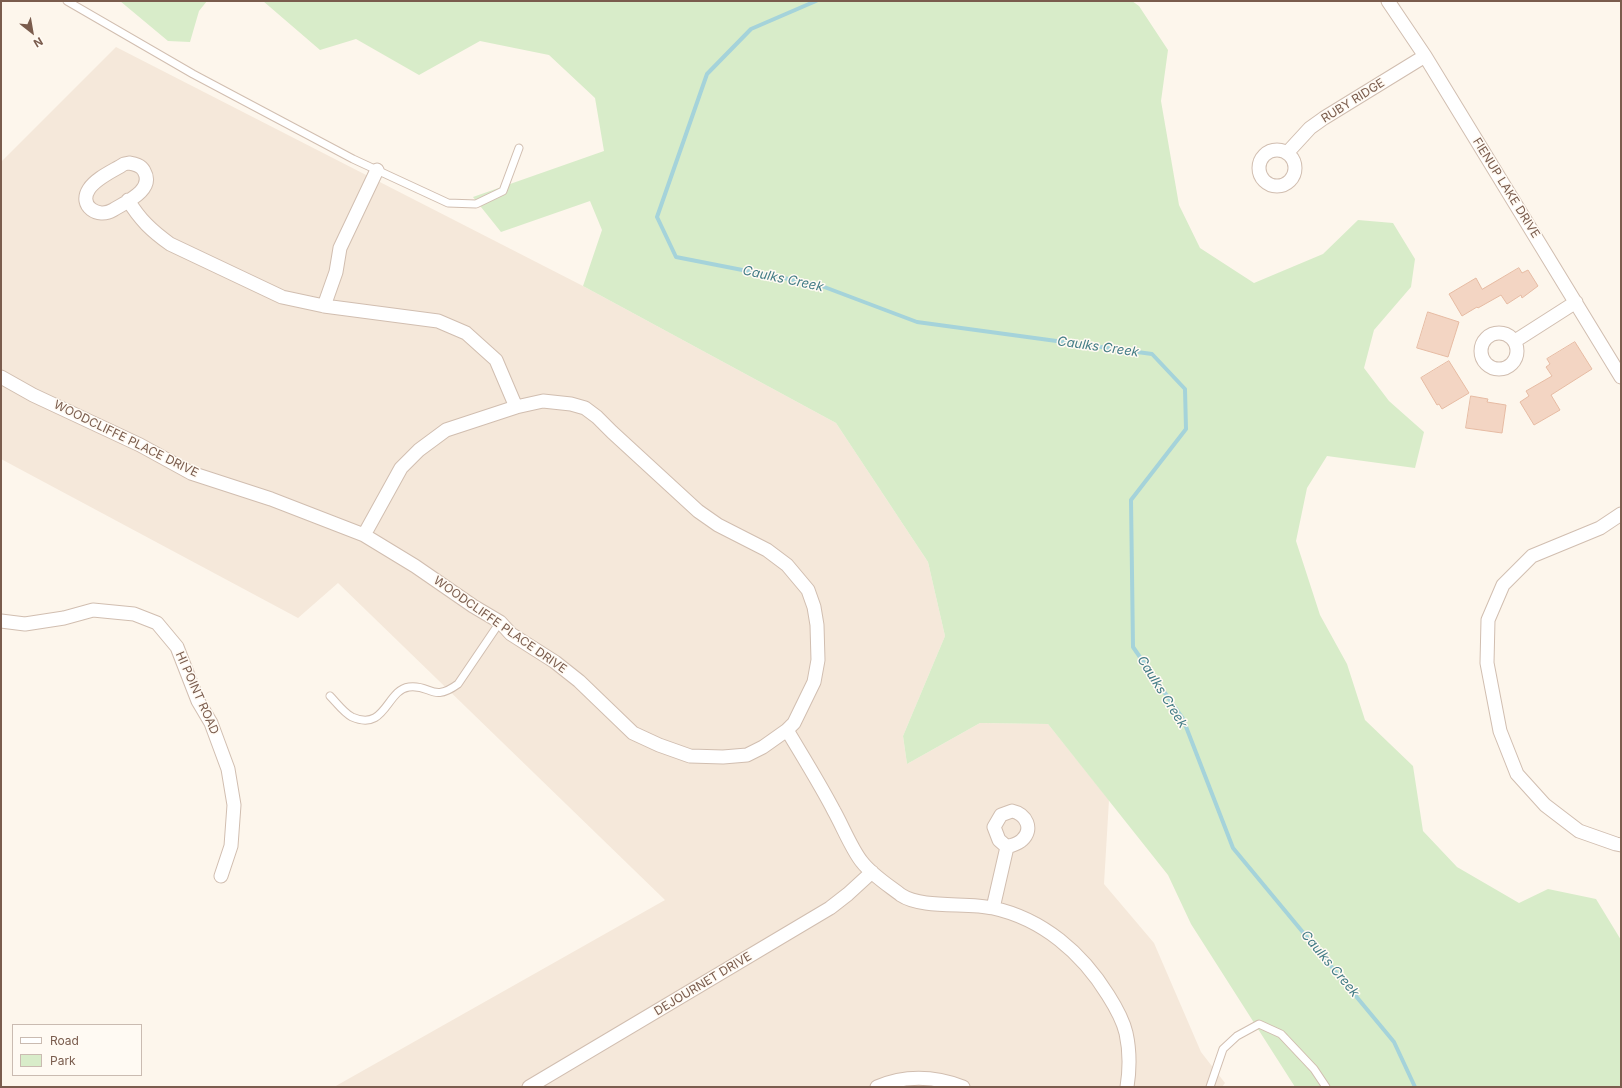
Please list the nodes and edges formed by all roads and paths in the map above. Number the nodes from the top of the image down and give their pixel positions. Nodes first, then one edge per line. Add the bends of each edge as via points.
1 (67, 1) edge
2 (1388, 1) edge
3 (1424, 56) junction
4 (519, 148) dead end
5 (1287, 153) dead end
6 (377, 170) junction
7 (128, 200) junction
8 (1576, 302) junction
9 (324, 306) junction
10 (1515, 340) dead end
11 (1, 377) edge
12 (1621, 377) edge
13 (516, 407) junction
14 (1621, 514) edge
15 (364, 535) junction
16 (1, 620) edge
17 (500, 622) junction
18 (330, 696) dead end
19 (787, 730) junction
20 (1621, 845) edge
21 (1007, 848) dead end
22 (872, 872) junction
23 (222, 876) dead end
24 (993, 908) junction
25 (529, 1087) edge
26 (877, 1087) edge
27 (963, 1087) edge
28 (1127, 1087) edge
29 (1210, 1087) edge
30 (1326, 1087) edge

1 - 6 lane via 193,74
2 - 3 street, FIENUP LAKE DRIVE
3 - 5 street, RUBY RIDGE via 1324,118 1310,128
3 - 8 street, FIENUP LAKE DRIVE
4 - 6 lane via 503,191 476,204 448,203
6 - 9 street via 340,248 336,272
7 - 7 street via 142,192 146,182 144,171 135,164 124,164 95,182 89,188 86,198 93,211 104,214
7 - 9 street via 138,216 170,244 282,297
8 - 10 street
8 - 12 street, FIENUP LAKE DRIVE
9 - 13 street via 438,321 466,333 496,360
11 - 15 street, WOODCLIFFE PLACE DRIVE via 191,473 271,499
13 - 15 street, WOODCLIFFE PLACE DRIVE via 446,430 419,450 401,468
13 - 19 street, WOODCLIFFE PLACE DRIVE via 543,401 585,408 597,416 698,511 718,525 767,550 787,565 808,590 817,625 818,660 814,682 794,723
14 - 20 street via 1600,528 1532,556 1503,585 1488,620 1487,663 1500,731 1517,774 1545,805 1579,831
15 - 17 street, WOODCLIFFE PLACE DRIVE
16 - 23 street, HI POINT ROAD via 25,624 93,610 134,614 156,623 172,641 211,723 228,768 234,805 231,846
17 - 18 lane via 458,684 450,690 438,694 409,687 398,691 381,714 367,720 352,716
17 - 19 street, WOODCLIFFE PLACE DRIVE via 511,634 556,662 579,680 633,733 659,745 690,756 723,757 747,754 763,747
19 - 22 street via 861,861
21 - 24 street
22 - 24 street via 903,896 926,903
22 - 25 street, DEJOURNET DRIVE via 830,908
24 - 28 street via 1028,920 1052,934 1079,956 1097,977 1115,1006 1126,1031 1130,1059
26 - 27 street via 892,1081 917,1078 948,1081
29 - 30 lane via 1223,1049 1237,1036 1259,1024 1281,1034 1314,1069

